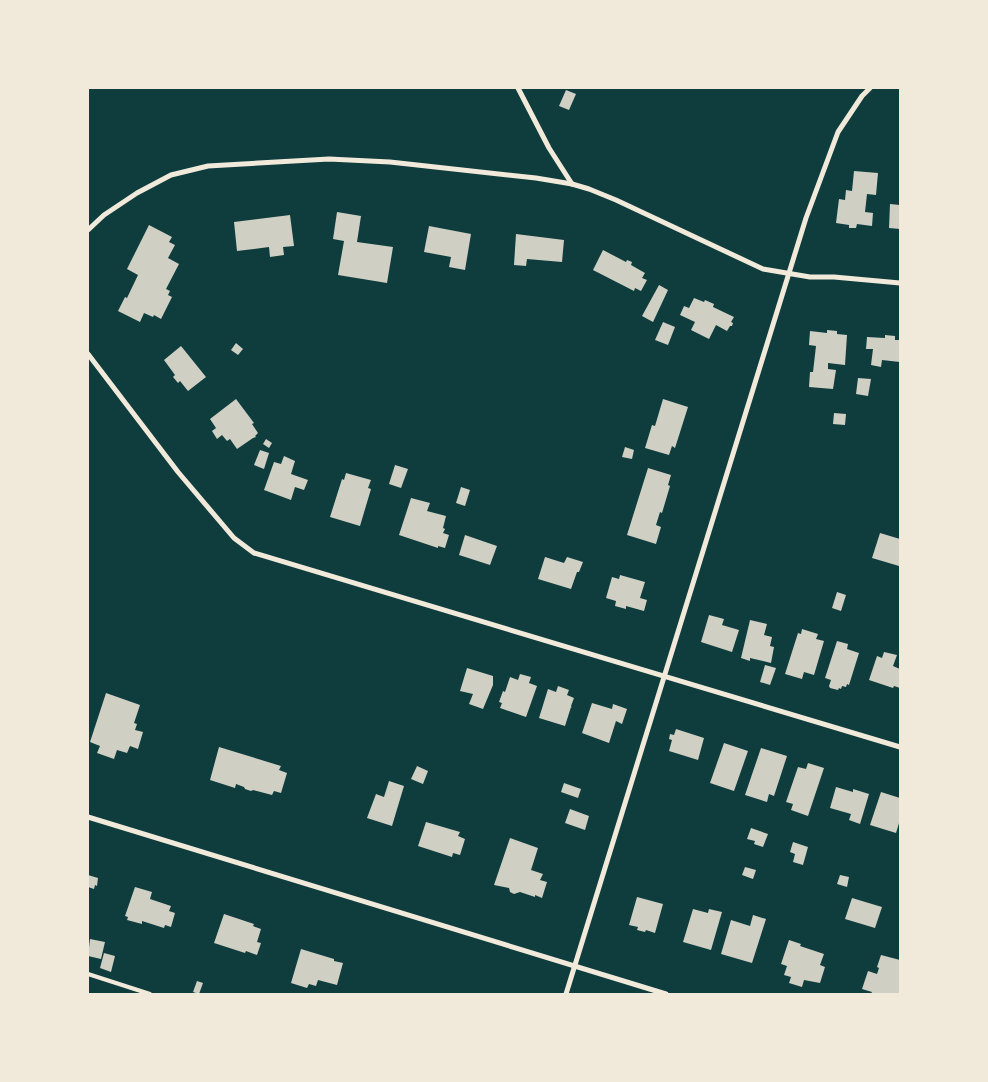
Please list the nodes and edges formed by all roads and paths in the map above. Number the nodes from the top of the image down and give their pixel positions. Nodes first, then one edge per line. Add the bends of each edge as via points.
1 (518, 88) edge
2 (870, 88) edge
3 (572, 184) junction
4 (88, 230) edge
5 (788, 274) junction
6 (900, 282) edge
7 (88, 354) edge
8 (664, 676) junction
9 (900, 747) edge
10 (88, 817) edge
11 (574, 967) junction
12 (88, 974) edge
13 (150, 994) edge
14 (566, 994) edge
15 (666, 994) edge

1 - 3 street
2 - 5 street via 838,132
3 - 4 street via 373,161 330,159 208,166 171,175 145,188 104,215
3 - 5 street via 616,200 763,268
5 - 6 street
5 - 8 street
7 - 8 street via 178,472 234,538 254,553
8 - 9 street
8 - 11 street
10 - 11 street
11 - 14 street
11 - 15 street
12 - 13 lane

